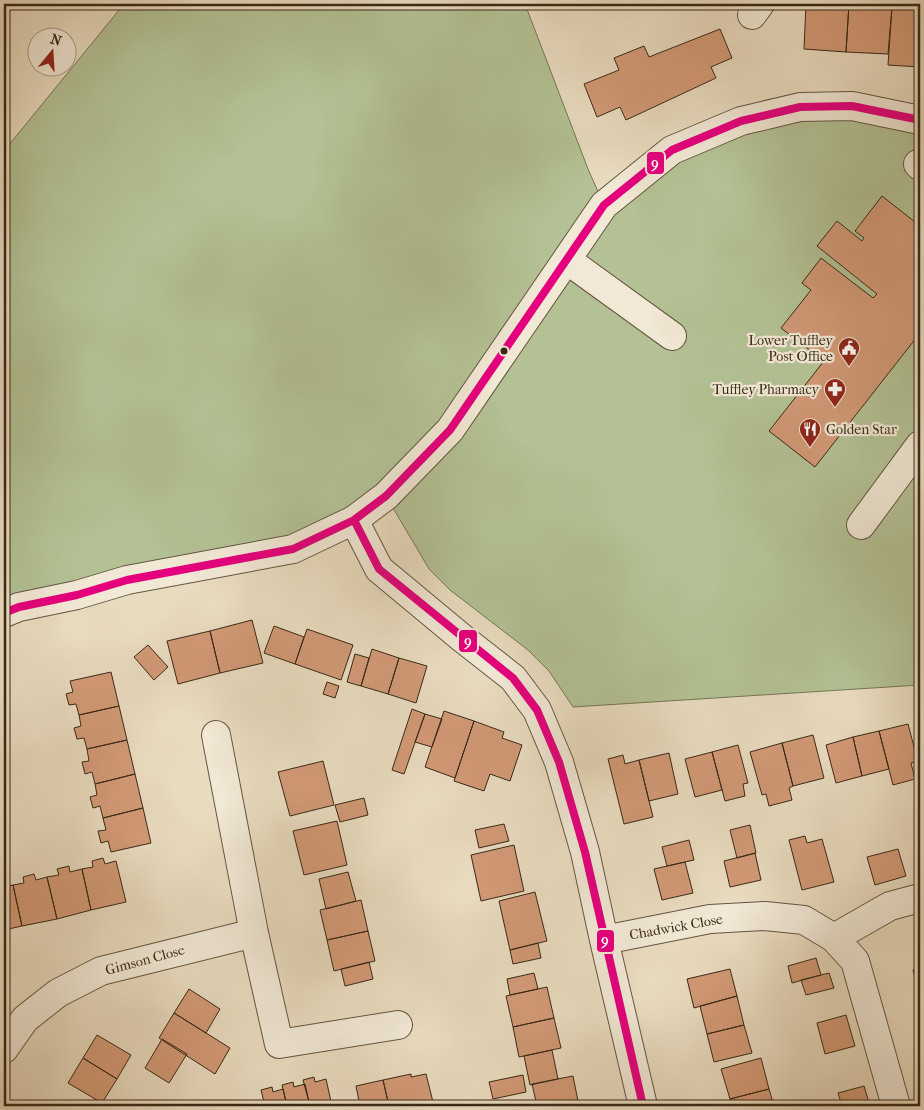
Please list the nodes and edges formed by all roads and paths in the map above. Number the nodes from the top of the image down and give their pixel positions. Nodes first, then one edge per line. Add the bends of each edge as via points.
1 (920, 120) edge
2 (567, 260) junction
3 (672, 336) dead end
4 (920, 446) edge
5 (354, 520) junction
6 (861, 525) dead end
7 (4, 613) edge
8 (216, 735) dead end
9 (920, 898) edge
10 (254, 934) junction
11 (834, 938) junction
12 (604, 940) junction
13 (398, 1025) dead end
14 (4, 1049) edge
15 (643, 1106) edge
16 (896, 1106) edge

1 - 2 street via 852,106 800,107 740,121 672,150 604,205
2 - 3 street
2 - 5 street via 450,430 386,496
4 - 6 street
5 - 7 street via 294,549 128,580
5 - 12 street via 379,568 513,678 537,710 558,762 585,852
8 - 10 street
9 - 11 street via 890,906
10 - 13 street via 279,1044
10 - 14 street, Gimson Close via 101,971 58,994 24,1019
11 - 12 street, Chadwick Close via 804,920 765,916 710,919
11 - 16 street, Chadwick Close via 855,961
12 - 15 street

